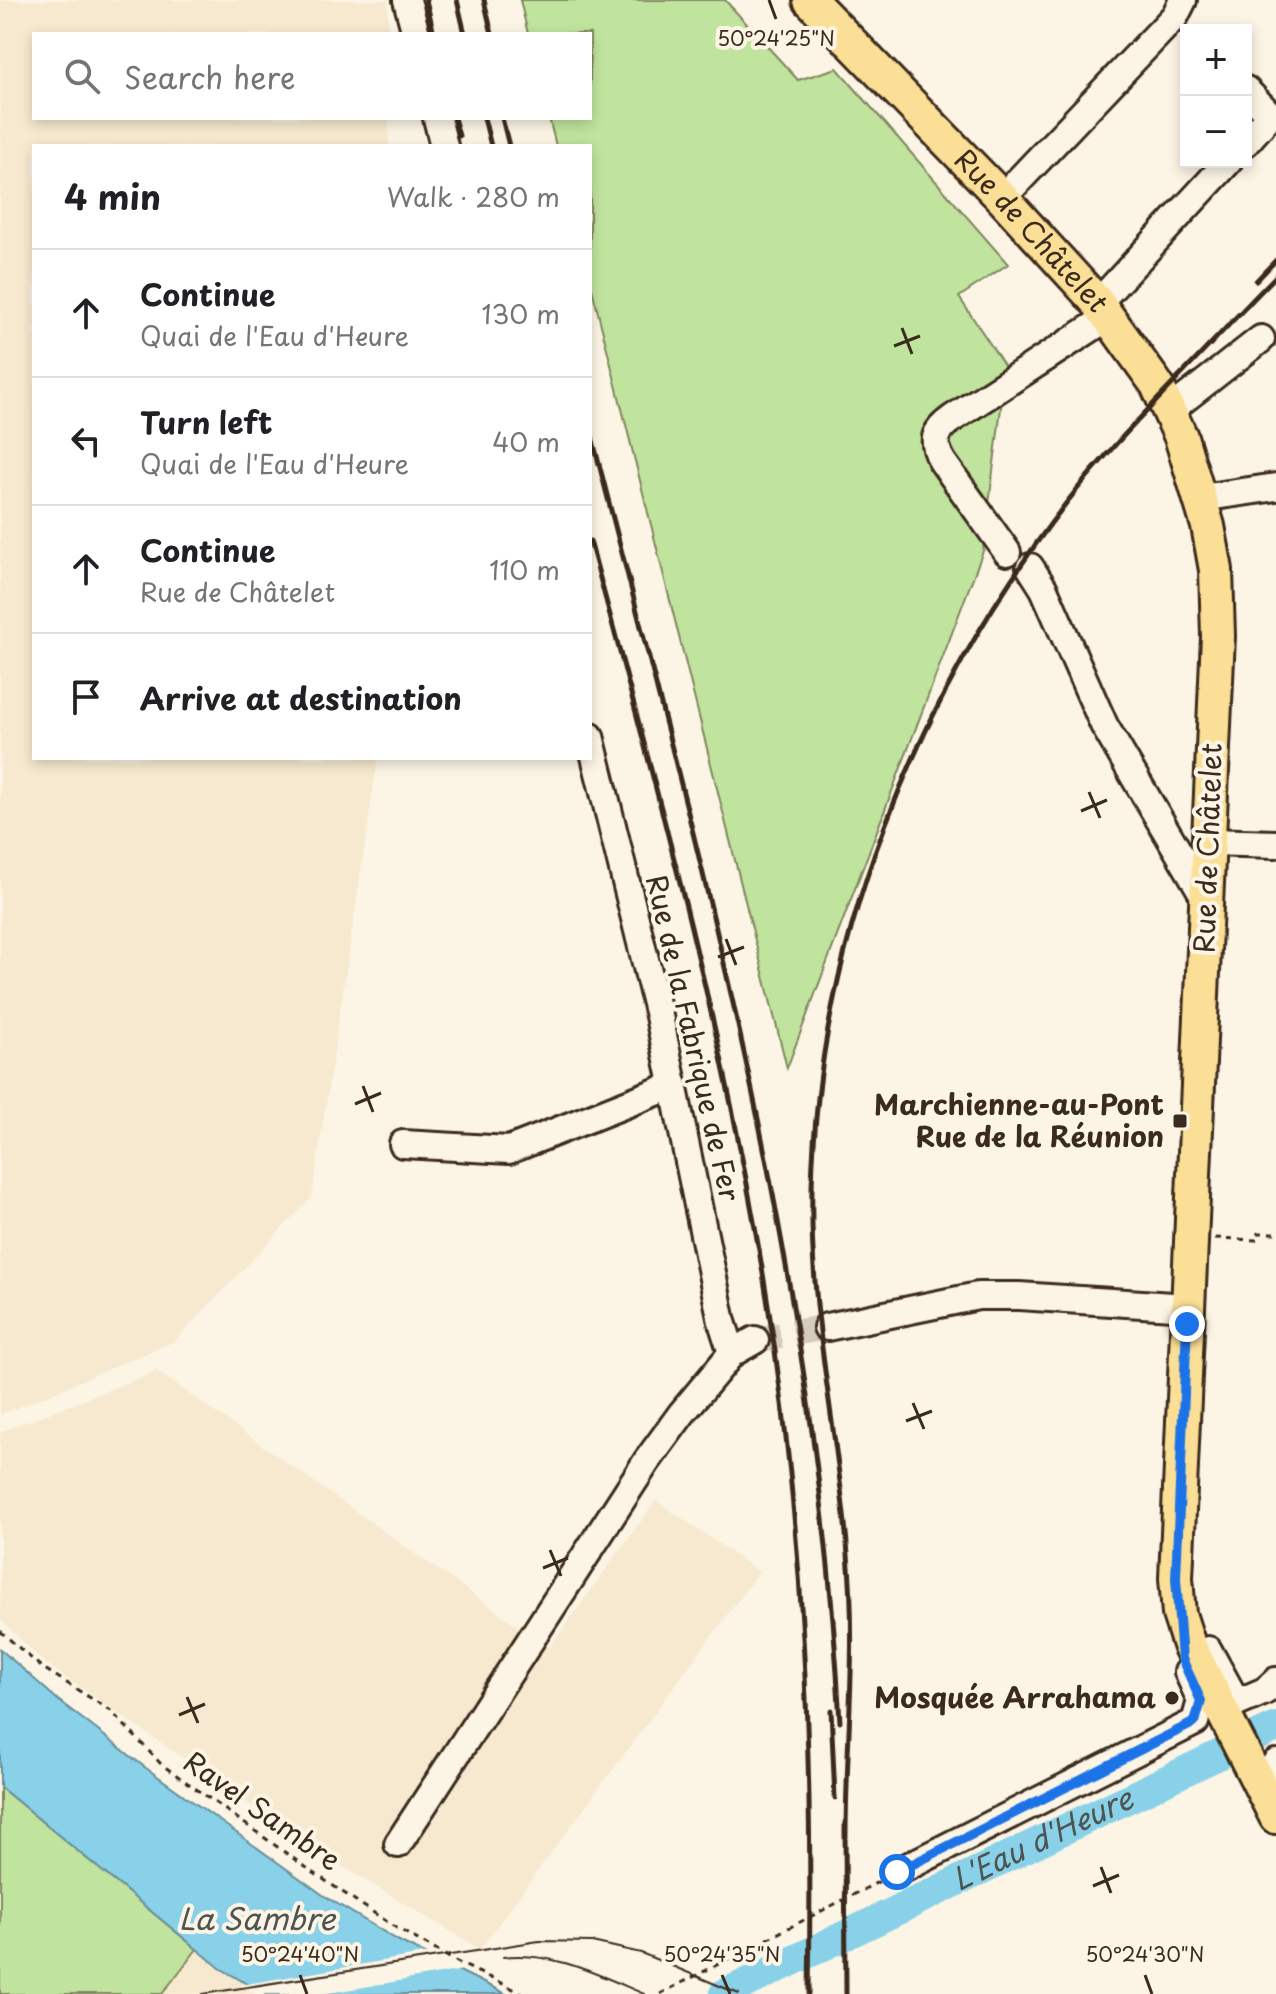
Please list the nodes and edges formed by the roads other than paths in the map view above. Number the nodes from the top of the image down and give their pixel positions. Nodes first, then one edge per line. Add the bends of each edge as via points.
1 (407, 0) edge
2 (810, 0) edge
3 (1182, 15) edge
4 (415, 32) edge
5 (1252, 96) edge
6 (438, 120) edge
7 (1252, 135) edge
8 (444, 144) edge
9 (1223, 168) edge
10 (1002, 198) junction
11 (1103, 310) junction
12 (1261, 339) dead end
13 (1169, 411) junction
14 (1276, 487) edge
15 (1201, 498) junction
16 (1007, 552) dead end
17 (1030, 567) dead end
18 (592, 744) edge
19 (1208, 842) junction
20 (1276, 844) edge
21 (1206, 899) junction
22 (674, 1085) junction
23 (403, 1144) dead end
24 (1188, 1307) junction
25 (827, 1327) tunnel mouth
26 (1176, 1578) junction
27 (1179, 1614) junction
28 (1276, 1681) edge
29 (1232, 1712) junction
30 (1267, 1767) edge
31 (1276, 1817) edge
32 (398, 1844) dead end
33 (897, 1872) road end

1 - 4 street
2 - 10 main road, Rue de Châtelet
3 - 10 street
5 - 7 street via 1270,115
6 - 8 street
9 - 11 street
10 - 11 main road, Rue de Châtelet
11 - 13 main road, Rue de Châtelet via 1157,385
11 - 16 street via 941,426 935,437 942,461
12 - 13 street
13 - 15 main road, Rue de Châtelet
14 - 15 street
15 - 19 main road, Rue de Châtelet via 1216,570 1218,636
17 - 21 street via 1104,725
18 - 22 street, Rue de la Fabrique de Fer
19 - 20 street
19 - 21 main road, Rue de Châtelet
21 - 24 main road, Rue de Châtelet
22 - 23 street via 509,1150
22 - 32 street, Rue de la Fabrique de Fer via 722,1322 744,1347 682,1413 647,1461
24 - 25 street via 978,1296
24 - 26 main road, Rue de Châtelet
26 - 27 main road, Rue de Châtelet
26 - 29 street via 1192,1602
27 - 29 main road, Rue de Châtelet via 1196,1662
27 - 33 street via 1182,1659 1201,1701 1195,1722
28 - 29 street
29 - 30 main road, Rue de Châtelet
30 - 31 main road, Rue de Châtelet

